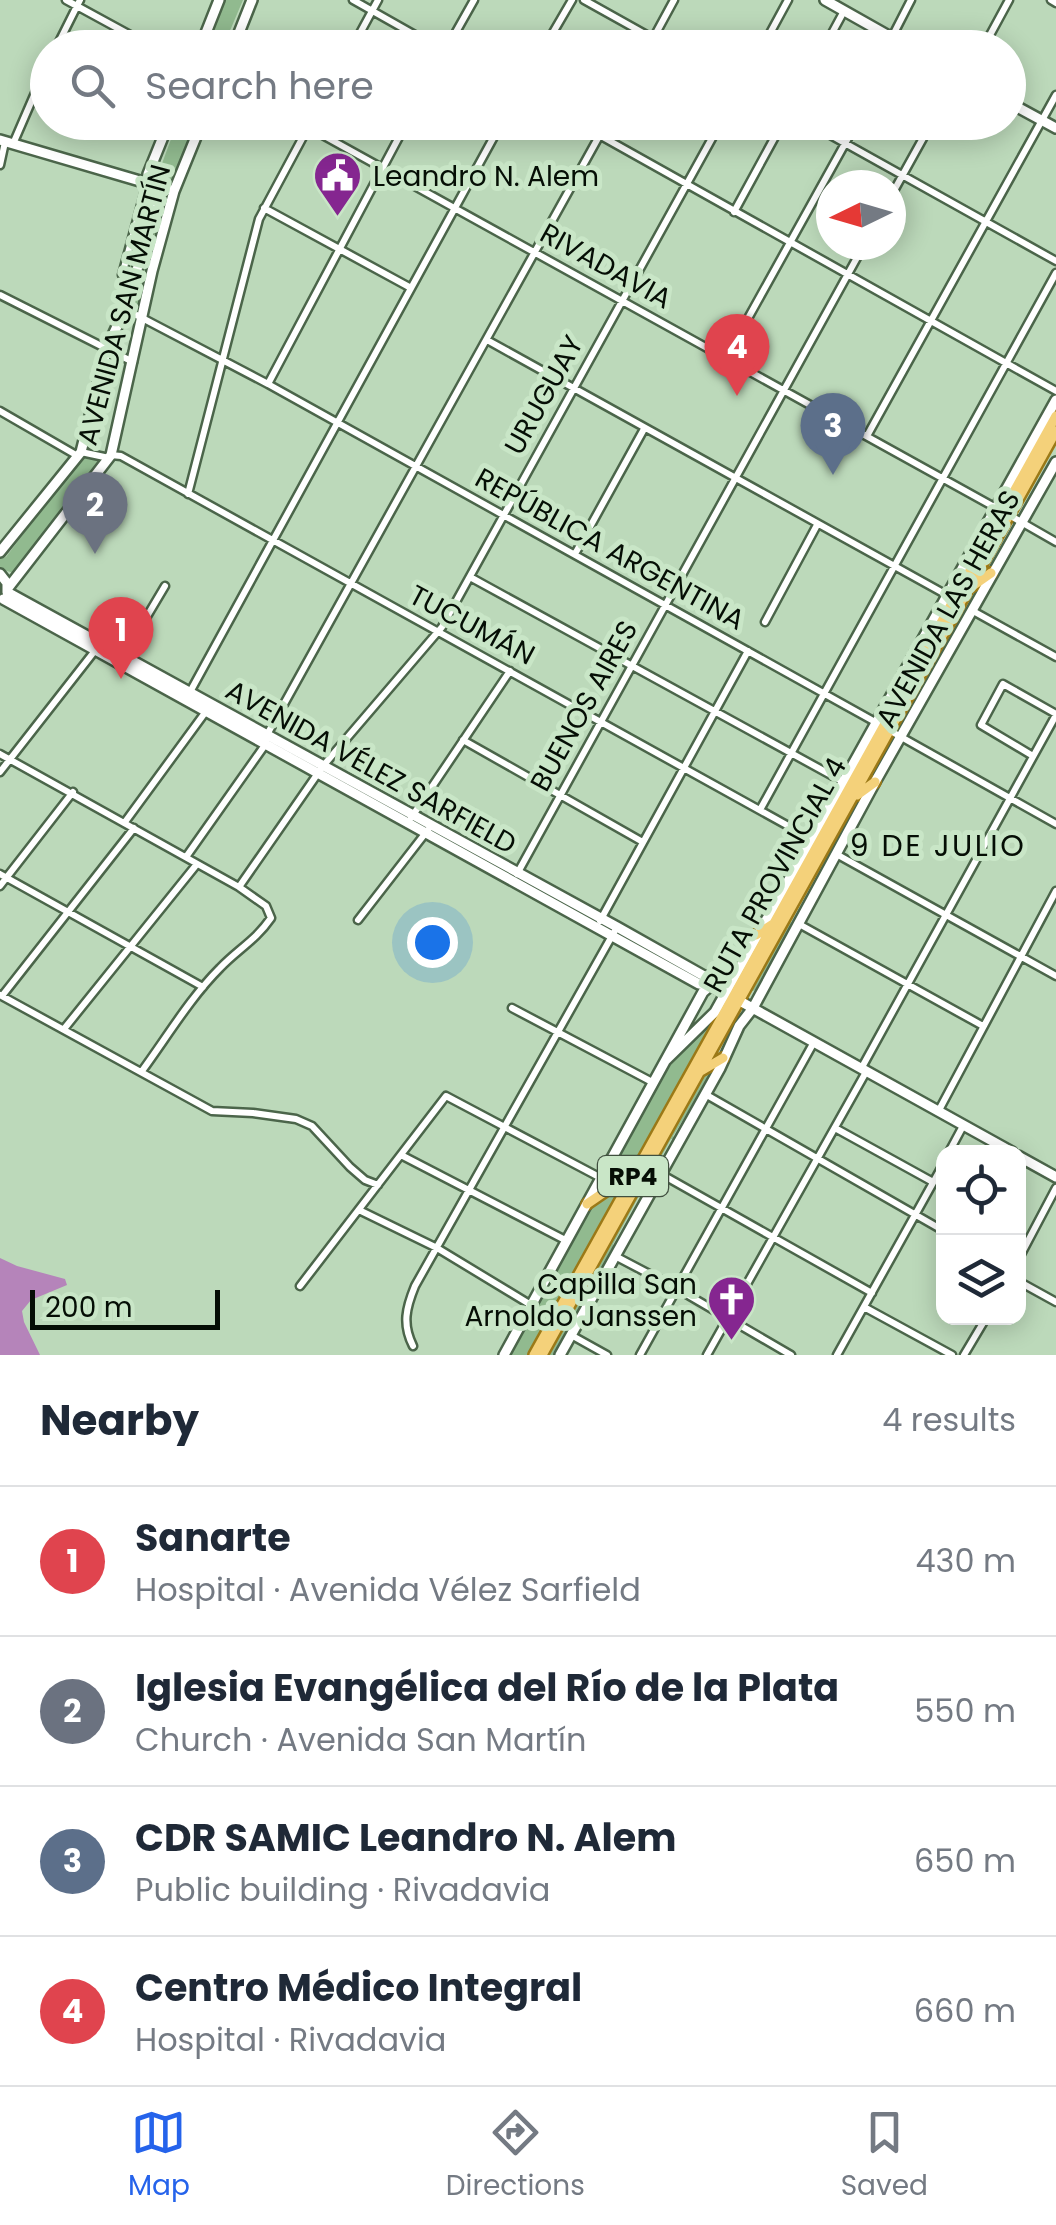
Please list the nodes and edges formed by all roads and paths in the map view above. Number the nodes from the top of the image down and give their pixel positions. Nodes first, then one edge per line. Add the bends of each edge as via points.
1 (66, 0) edge
2 (219, 0) edge
3 (252, 0) edge
4 (353, 0) edge
5 (378, 0) edge
6 (474, 0) edge
7 (572, 0) edge
8 (584, 0) edge
9 (674, 0) edge
10 (788, 0) edge
11 (825, 0) edge
12 (912, 0) edge
13 (1010, 0) edge
14 (79, 3) edge
15 (372, 10) junction
16 (844, 11) junction
17 (65, 30) edge
18 (124, 30) edge
19 (207, 30) edge
20 (240, 30) edge
21 (361, 30) edge
22 (407, 30) edge
23 (457, 30) edge
24 (554, 30) edge
25 (638, 30) edge
26 (657, 30) edge
27 (772, 30) edge
28 (834, 30) edge
29 (877, 30) edge
30 (904, 30) edge
31 (992, 30) edge
32 (1056, 95) edge
33 (30, 97) edge
34 (1026, 112) edge
35 (1042, 121) junction
36 (1056, 128) edge
37 (162, 140) edge
38 (195, 140) edge
39 (302, 140) edge
40 (335, 140) edge
41 (397, 140) edge
42 (492, 140) edge
43 (597, 140) edge
44 (609, 140) edge
45 (711, 140) edge
46 (773, 140) edge
47 (840, 140) edge
48 (848, 140) edge
49 (922, 140) edge
50 (6, 142) edge
51 (846, 143) junction
52 (0, 166) edge
53 (382, 168) junction
54 (893, 170) edge
55 (905, 170) edge
56 (906, 177) edge
57 (148, 182) junction
58 (686, 184) junction
59 (174, 191) junction
60 (264, 208) junction
61 (455, 208) junction
62 (734, 212) junction
63 (985, 221) junction
64 (790, 244) junction
65 (339, 248) junction
66 (535, 253) junction
67 (856, 260) edge
68 (1056, 261) edge
69 (1056, 272) edge
70 (849, 273) junction
71 (122, 275) dead end
72 (412, 288) junction
73 (0, 295) edge
74 (622, 302) junction
75 (124, 309) junction
76 (140, 316) junction
77 (930, 321) junction
78 (487, 340) junction
79 (107, 348) junction
80 (726, 358) junction
81 (224, 360) junction
82 (133, 362) junction
83 (1006, 362) junction
84 (268, 384) junction
85 (573, 389) junction
86 (783, 390) junction
87 (1056, 391) edge
88 (1056, 400) edge
89 (0, 411) edge
90 (1056, 416) edge
91 (338, 422) junction
92 (645, 428) junction
93 (1056, 431) edge
94 (866, 436) junction
95 (1041, 444) junction
96 (78, 454) junction
97 (110, 456) junction
98 (1024, 456) junction
99 (1056, 462) edge
100 (416, 468) junction
101 (734, 478) junction
102 (942, 478) junction
103 (188, 494) junction
104 (1003, 512) junction
105 (502, 516) junction
106 (1021, 522) junction
107 (818, 525) junction
108 (273, 542) junction
109 (1056, 542) edge
110 (0, 552) edge
111 (574, 554) junction
112 (894, 568) junction
113 (0, 574) edge
114 (992, 574) junction
115 (470, 577) junction
116 (165, 586) dead end
117 (352, 586) junction
118 (968, 588) junction
119 (945, 594) junction
120 (4, 595) edge
121 (666, 605) junction
122 (974, 611) junction
123 (764, 622) dead end
124 (438, 632) junction
125 (98, 646) junction
126 (748, 651) junction
127 (124, 655) junction
128 (1056, 657) edge
129 (631, 664) junction
130 (510, 671) junction
131 (190, 692) junction
132 (824, 693) junction
133 (208, 708) junction
134 (716, 710) junction
135 (1056, 714) edge
136 (602, 720) junction
137 (882, 726) junction
138 (902, 738) junction
139 (266, 740) junction
140 (463, 740) junction
141 (792, 752) junction
142 (0, 754) edge
143 (1033, 756) junction
144 (10, 759) junction
145 (682, 767) junction
146 (321, 771) junction
147 (0, 772) edge
148 (842, 781) junction
149 (875, 782) junction
150 (73, 792) junction
151 (560, 796) junction
152 (1009, 799) junction
153 (851, 800) junction
154 (760, 808) junction
155 (410, 819) junction
156 (125, 822) junction
157 (1056, 824) edge
158 (134, 828) junction
159 (429, 830) junction
160 (810, 838) junction
161 (641, 841) junction
162 (838, 855) junction
163 (186, 857) junction
164 (197, 864) junction
165 (4, 875) edge
166 (516, 877) junction
167 (0, 886) edge
168 (239, 887) junction
169 (1056, 892) edge
170 (69, 911) junction
171 (944, 916) junction
172 (358, 920) dead end
173 (600, 922) junction
174 (775, 922) junction
175 (799, 924) junction
176 (615, 930) junction
177 (756, 935) junction
178 (132, 946) junction
179 (1021, 956) junction
180 (1056, 976) edge
181 (908, 984) junction
182 (711, 985) junction
183 (204, 987) junction
184 (1, 996) edge
185 (732, 997) junction
186 (512, 1008) dead end
187 (753, 1008) junction
188 (983, 1026) junction
189 (64, 1029) junction
190 (558, 1031) junction
191 (814, 1042) junction
192 (722, 1058) junction
193 (666, 1060) junction
194 (864, 1070) junction
195 (142, 1071) junction
196 (699, 1073) junction
197 (654, 1083) junction
198 (705, 1094) junction
199 (938, 1112) junction
200 (505, 1126) junction
201 (964, 1126) junction
202 (834, 1128) junction
203 (766, 1130) junction
204 (953, 1145) edge
205 (999, 1145) edge
206 (401, 1155) junction
207 (816, 1160) junction
208 (1026, 1160) edge
209 (637, 1169) junction
210 (661, 1174) junction
211 (1056, 1176) edge
212 (936, 1177) edge
213 (601, 1178) junction
214 (933, 1182) junction
215 (378, 1185) junction
216 (469, 1188) junction
217 (1056, 1188) edge
218 (587, 1204) junction
219 (722, 1208) junction
220 (358, 1210) junction
221 (914, 1215) junction
222 (936, 1227) edge
223 (771, 1238) junction
224 (567, 1241) junction
225 (1026, 1245) edge
226 (437, 1248) junction
227 (615, 1256) junction
228 (1026, 1285) edge
229 (300, 1286) dead end
230 (676, 1288) junction
231 (872, 1293) junction
232 (1056, 1302) edge
233 (531, 1305) junction
234 (864, 1307) junction
235 (727, 1319) junction
236 (982, 1325) edge
237 (571, 1335) junction
238 (413, 1346) dead end
239 (504, 1355) edge
240 (534, 1355) edge
241 (542, 1355) edge
242 (560, 1355) edge
243 (607, 1355) edge
244 (640, 1355) edge
245 (707, 1355) edge
246 (791, 1355) edge
247 (837, 1355) edge
248 (952, 1355) edge
249 (964, 1355) edge

1 - 14 street
2 - 19 main road
3 - 20 main road
4 - 15 street
5 - 15 street
6 - 23 street
7 - 24 street
8 - 25 street
9 - 26 street
10 - 27 street
11 - 16 main road
12 - 30 street
13 - 31 street
14 - 17 street
14 - 18 street
15 - 21 street
15 - 22 street
16 - 28 street
16 - 29 main road
32 - 35 street
33 - 50 street
34 - 35 main road
35 - 36 main road
35 - 63 street
37 - 57 main road, AVENIDA SAN MARTÍN
38 - 59 main road, AVENIDA SAN MARTÍN
39 - 60 street
40 - 53 street, RIVADAVIA
41 - 53 street
42 - 61 street
43 - 66 street
44 - 58 street
45 - 58 street, URUGUAY
46 - 62 street
47 - 51 street
48 - 51 street
49 - 55 street
50 - 52 street
50 - 57 main road
51 - 54 street
51 - 64 street
53 - 61 street, RIVADAVIA
53 - 65 street
56 - 63 street
57 - 59 main road
57 - 71 street
57 - 75 main road, AVENIDA SAN MARTÍN via 152,213
58 - 62 street
58 - 74 street, URUGUAY
59 - 76 main road, AVENIDA SAN MARTÍN
60 - 65 street
60 - 81 street
61 - 66 street, RIVADAVIA
61 - 72 street
62 - 64 street
63 - 68 street
63 - 77 street
64 - 70 street
64 - 80 street
65 - 72 street
65 - 84 street
66 - 74 street, RIVADAVIA
66 - 78 street
67 - 70 street, BUENOS AIRES
69 - 83 street
70 - 77 street
70 - 86 street, BUENOS AIRES
72 - 91 street
73 - 79 street
74 - 80 street, RIVADAVIA
74 - 85 street, URUGUAY
75 - 76 street, REPÚBLICA ARGENTINA
75 - 79 main road, AVENIDA SAN MARTÍN
76 - 81 street, REPÚBLICA ARGENTINA
76 - 82 main road, AVENIDA SAN MARTÍN
77 - 83 street
77 - 94 street
78 - 85 street
78 - 100 street
79 - 82 street
79 - 96 main road, AVENIDA SAN MARTÍN
80 - 86 street, RIVADAVIA
81 - 84 street, REPÚBLICA ARGENTINA
81 - 103 street
82 - 97 main road, AVENIDA SAN MARTÍN
83 - 87 street
83 - 102 street
84 - 91 street, REPÚBLICA ARGENTINA
85 - 92 street
85 - 105 street, URUGUAY
86 - 94 street, RIVADAVIA
86 - 101 street, BUENOS AIRES
88 - 98 main road, AVENIDA LAS HERAS
89 - 96 street, TUCUMÁN
90 - 95 main road, RUTA PROVINCIAL 4 / RP4
91 - 100 street, REPÚBLICA ARGENTINA
91 - 108 street
92 - 101 street
92 - 111 street
93 - 104 main road, RUTA PROVINCIAL 4 / RP4
94 - 102 street, RIVADAVIA
95 - 98 main road
95 - 104 main road, RUTA PROVINCIAL 4 / RP4
96 - 97 street, TUCUMÁN
96 - 110 main road, AVENIDA SAN MARTÍN
97 - 103 street, TUCUMÁN
97 - 120 main road, AVENIDA SAN MARTÍN
98 - 104 main road, AVENIDA LAS HERAS
99 - 106 main road, AVENIDA LAS HERAS
100 - 105 street, REPÚBLICA ARGENTINA
100 - 117 street
101 - 107 street
101 - 121 street, BUENOS AIRES
102 - 104 street, RIVADAVIA
102 - 112 street
103 - 108 street, TUCUMÁN
104 - 106 street, RIVADAVIA
104 - 118 main road, RUTA PROVINCIAL 4 / RP4
104 - 119 main road, AVENIDA LAS HERAS
104 - 137 main road, RUTA PROVINCIAL 4 / RP4
105 - 111 street, REPÚBLICA ARGENTINA
105 - 115 street, URUGUAY
106 - 109 street
106 - 114 main road, AVENIDA LAS HERAS
107 - 112 street
107 - 123 street
108 - 117 street, TUCUMÁN
108 - 131 street
111 - 121 street, REPÚBLICA ARGENTINA
112 - 119 street
112 - 132 street
113 - 120 main road
114 - 118 main road
114 - 122 main road, AVENIDA LAS HERAS
115 - 124 street, URUGUAY
115 - 129 street
116 - 127 street
117 - 124 street, TUCUMÁN
117 - 139 street
118 - 137 main road, RUTA PROVINCIAL 4 / RP4
119 - 137 main road, AVENIDA LAS HERAS
120 - 125 main road, AVENIDA VÉLEZ SARFIELD
121 - 126 street, REPÚBLICA ARGENTINA
121 - 129 street, BUENOS AIRES
122 - 128 street
122 - 138 main road, AVENIDA LAS HERAS
124 - 130 street, TUCUMÁN
124 - 146 street, URUGUAY
125 - 127 main road, AVENIDA VÉLEZ SARFIELD
125 - 133 main road, AVENIDA VÉLEZ SARFIELD
125 - 144 street
126 - 132 street, REPÚBLICA ARGENTINA
126 - 134 street
127 - 131 main road, AVENIDA VÉLEZ SARFIELD
129 - 134 street
129 - 136 street, BUENOS AIRES
130 - 136 street, TUCUMÁN
130 - 140 street
131 - 133 main road, AVENIDA VÉLEZ SARFIELD
132 - 137 street, REPÚBLICA ARGENTINA
132 - 141 street
133 - 139 main road, AVENIDA VÉLEZ SARFIELD
133 - 156 street
134 - 141 street
134 - 145 street
135 - 143 street
135 - 143 street via 1004,684 981,725
136 - 145 street, TUCUMÁN
136 - 151 street, BUENOS AIRES
137 - 138 street, REPÚBLICA ARGENTINA
137 - 148 main road, AVENIDA LAS HERAS
137 - 153 main road, RUTA PROVINCIAL 4 / RP4
137 - 174 main road, RUTA PROVINCIAL 4 / RP4
138 - 149 main road, AVENIDA LAS HERAS
138 - 152 street, REPÚBLICA ARGENTINA
139 - 146 main road, AVENIDA VÉLEZ SARFIELD
139 - 163 street
140 - 151 street
140 - 155 street
141 - 148 street
141 - 154 street
142 - 144 street
143 - 152 street
144 - 147 street
144 - 150 street
145 - 154 street, TUCUMÁN
145 - 161 street
146 - 155 main road, AVENIDA VÉLEZ SARFIELD
146 - 168 street, URUGUAY
148 - 160 main road, AVENIDA LAS HERAS
149 - 153 main road
149 - 162 main road, AVENIDA LAS HERAS
150 - 156 street
150 - 165 street
151 - 161 street
151 - 166 street, BUENOS AIRES
152 - 157 street, REPÚBLICA ARGENTINA
152 - 171 street
153 - 185 main road, RUTA PROVINCIAL 4 / RP4
154 - 160 street, TUCUMÁN
155 - 159 main road, AVENIDA VÉLEZ SARFIELD
156 - 158 street
158 - 163 street
158 - 170 street
159 - 166 main road, AVENIDA VÉLEZ SARFIELD
159 - 172 street
160 - 177 main road, AVENIDA LAS HERAS
161 - 173 street
162 - 171 street
162 - 175 main road, AVENIDA LAS HERAS
163 - 164 street
164 - 168 street
164 - 178 street
165 - 167 street
165 - 170 street
166 - 173 main road, AVENIDA VÉLEZ SARFIELD
168 - 183 street via 266,906 271,918
169 - 179 street
170 - 178 street
170 - 184 street
171 - 179 street
171 - 181 street
173 - 176 main road, AVENIDA VÉLEZ SARFIELD
174 - 177 main road
174 - 185 main road, RUTA PROVINCIAL 4 / RP4
175 - 181 street
175 - 187 main road, AVENIDA LAS HERAS
176 - 182 main road, AVENIDA VÉLEZ SARFIELD
176 - 190 street
177 - 185 main road, AVENIDA LAS HERAS
178 - 183 street
178 - 189 street
179 - 180 street
179 - 188 street
181 - 188 street
181 - 194 street
182 - 185 main road, AVENIDA VÉLEZ SARFIELD
182 - 193 main road
183 - 195 street
184 - 189 street
185 - 187 main road, AVENIDA VÉLEZ SARFIELD
185 - 193 main road, AVENIDA LAS HERAS
185 - 196 main road, RUTA PROVINCIAL 4 / RP4
185 - 209 main road, RUTA PROVINCIAL 4 / RP4
186 - 190 street
187 - 191 main road, AVENIDA VÉLEZ SARFIELD
187 - 192 main road, AVENIDA LAS HERAS / RP4
188 - 199 street
189 - 195 street
190 - 197 street
190 - 200 street
191 - 194 main road, AVENIDA VÉLEZ SARFIELD
191 - 203 street
192 - 196 main road
192 - 198 main road, AVENIDA LAS HERAS / RP4
193 - 197 main road
194 - 199 main road, AVENIDA VÉLEZ SARFIELD
194 - 202 street
195 - 215 street via 212,1111 312,1126 350,1167
196 - 241 main road, RUTA PROVINCIAL 4 / RP4
197 - 213 main road
198 - 203 street
198 - 210 main road, AVENIDA LAS HERAS / RP4
199 - 201 main road, AVENIDA VÉLEZ SARFIELD
200 - 206 street via 446,1096
200 - 213 street
200 - 216 street
201 - 204 street
201 - 205 main road, AVENIDA VÉLEZ SARFIELD
202 - 207 street
202 - 214 street
203 - 207 street
203 - 219 street
206 - 215 street
206 - 216 street
207 - 221 street
207 - 223 street
208 - 211 main road, AVENIDA VÉLEZ SARFIELD
209 - 218 main road
209 - 240 main road, RUTA PROVINCIAL 4 / RP4
210 - 219 street
210 - 227 main road, AVENIDA LAS HERAS / RP4
212 - 214 street
213 - 218 main road
214 - 221 street
215 - 220 street
216 - 224 street
216 - 226 street
217 - 225 street
218 - 224 main road
219 - 223 street
219 - 230 street
220 - 226 street
220 - 229 street
221 - 222 street
221 - 231 street
223 - 231 street
223 - 235 street
224 - 233 main road
226 - 233 street
226 - 238 street via 409,1300 406,1331
227 - 230 street
227 - 237 main road, AVENIDA LAS HERAS / RP4
228 - 232 street
230 - 235 street
230 - 244 street
231 - 234 street
233 - 239 main road
234 - 247 street
234 - 248 street
235 - 245 street
235 - 246 street
236 - 249 street
237 - 242 main road, AVENIDA LAS HERAS / RP4
237 - 243 street

